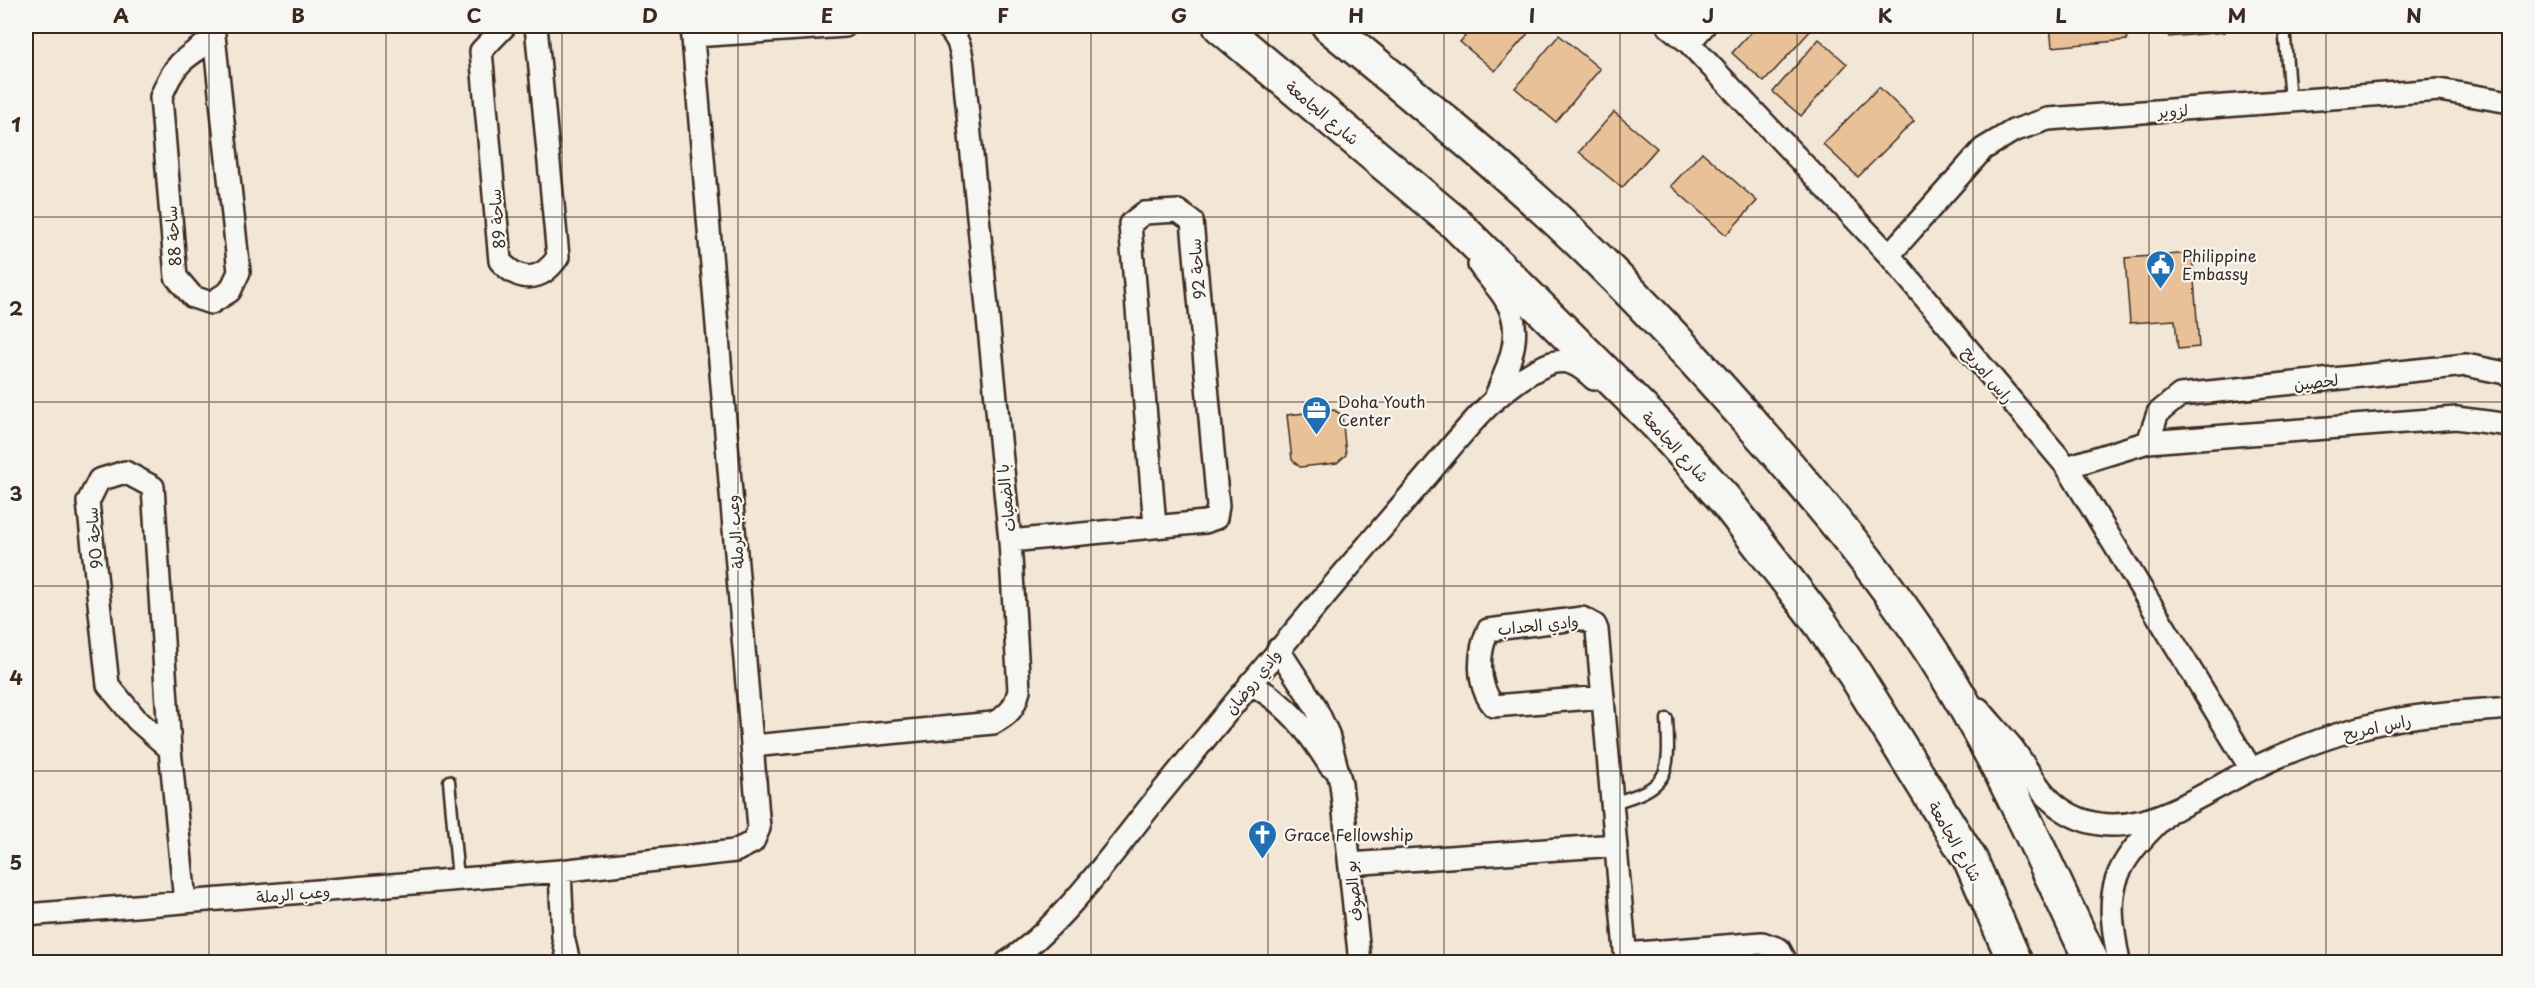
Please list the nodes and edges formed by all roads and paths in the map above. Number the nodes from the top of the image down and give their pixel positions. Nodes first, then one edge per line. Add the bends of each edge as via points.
1 (505, 26) edge
2 (536, 26) edge
3 (844, 26) edge
4 (946, 26) edge
5 (1220, 26) edge
6 (1329, 26) edge
7 (1668, 26) edge
8 (1704, 26) edge
9 (2284, 26) edge
10 (693, 31) edge
11 (214, 32) edge
12 (1689, 43) junction
13 (2290, 101) junction
14 (2510, 102) edge
15 (1455, 223) junction
16 (1889, 255) junction
17 (2510, 374) edge
18 (1495, 398) junction
19 (1658, 425) junction
20 (2510, 425) edge
21 (2148, 442) junction
22 (2067, 467) junction
23 (1155, 526) junction
24 (1010, 541) junction
25 (1278, 649) junction
26 (1950, 681) junction
27 (1250, 683) junction
28 (1603, 697) junction
29 (2510, 708) edge
30 (1667, 719) dead end
31 (752, 746) junction
32 (170, 749) junction
33 (2251, 769) junction
34 (449, 781) dead end
35 (1341, 784) junction
36 (1612, 803) junction
37 (2167, 814) junction
38 (1616, 845) junction
39 (1350, 864) junction
40 (560, 871) junction
41 (458, 879) junction
42 (185, 902) junction
43 (26, 915) edge
44 (563, 937) junction
45 (1626, 958) edge
46 (558, 963) edge
47 (569, 963) edge
48 (1007, 963) edge
49 (1360, 963) edge
50 (1786, 963) edge
51 (2015, 963) edge
52 (2092, 963) edge
53 (2119, 963) edge

1 - 2 street, ساحة 89 via 481,51 500,261 512,274 528,277 549,271 558,257
3 - 10 street
4 - 24 street, با الضعيات via 961,47
5 - 15 main road, شارع الجامعة
6 - 26 main road via 1559,222 1705,372 1872,565
7 - 12 street, راس امريح
8 - 12 street
9 - 13 lane
10 - 31 street, وعب الرملة
11 - 11 street, ساحة 88 via 239,272 230,291 211,303 193,297 176,277 161,97 170,73
12 - 16 street, راس امريح
13 - 14 street, لزوير via 2439,90
13 - 16 street, لزوير via 2048,119 2013,131 1983,149
15 - 18 street, وادي روضان via 1513,316 1514,346
15 - 19 main road, شارع الجامعة
16 - 22 street, راس امريح
17 - 21 street, لحصين via 2466,365 2180,395 2158,412
18 - 19 street, وادي روضان via 1547,364 1560,360 1578,364 1621,403
18 - 25 street, وادي روضان
19 - 51 main road, شارع الجامعة via 1725,500 1821,624 1971,861
20 - 21 street via 2456,418
21 - 22 street
22 - 33 street, راس امريح
23 - 23 street, ساحة 92 via 1205,522 1216,518 1218,506 1192,221 1178,211 1144,213 1130,224
23 - 24 street, ساحة 92
24 - 31 street, با الضعيات via 1019,690 1016,705 1008,715 993,723
25 - 27 street, وادي روضان
25 - 35 street, بو الصوف via 1314,704 1328,734
26 - 37 street, راس امريح via 1962,688 2047,796 2061,808 2107,825 2130,824
26 - 52 main road via 1979,729
27 - 35 street, بو الصوف via 1276,698 1309,732
27 - 48 street, وادي روضان via 1077,896 1024,951
28 - 28 street, وادي الحداب via 1597,630 1592,621 1582,618 1488,630 1480,669 1486,694 1494,706
28 - 36 street, وادي الحداب
29 - 33 street, راس امريح via 2362,727
30 - 36 lane via 1669,760 1661,781 1642,795
31 - 40 street, وعب الرملة via 759,828 753,842 735,851
32 - 32 street, ساحة 90 via 153,487 125,472 99,480 88,502 108,685 136,720
32 - 42 street, ساحة 90
33 - 37 street, راس امريح
34 - 41 lane
35 - 39 street, بو الصوف
36 - 38 street, وادي الحداب
37 - 53 street, راس امريح via 2136,844 2114,882 2111,921
38 - 39 street
38 - 45 street, وادي الحداب
39 - 49 street, بو الصوف
40 - 41 street, وعب الرملة
40 - 44 street
41 - 42 street, وعب الرملة
42 - 43 street, وعب الرملة
44 - 46 street
44 - 47 street
45 - 50 street via 1762,943 1779,949

